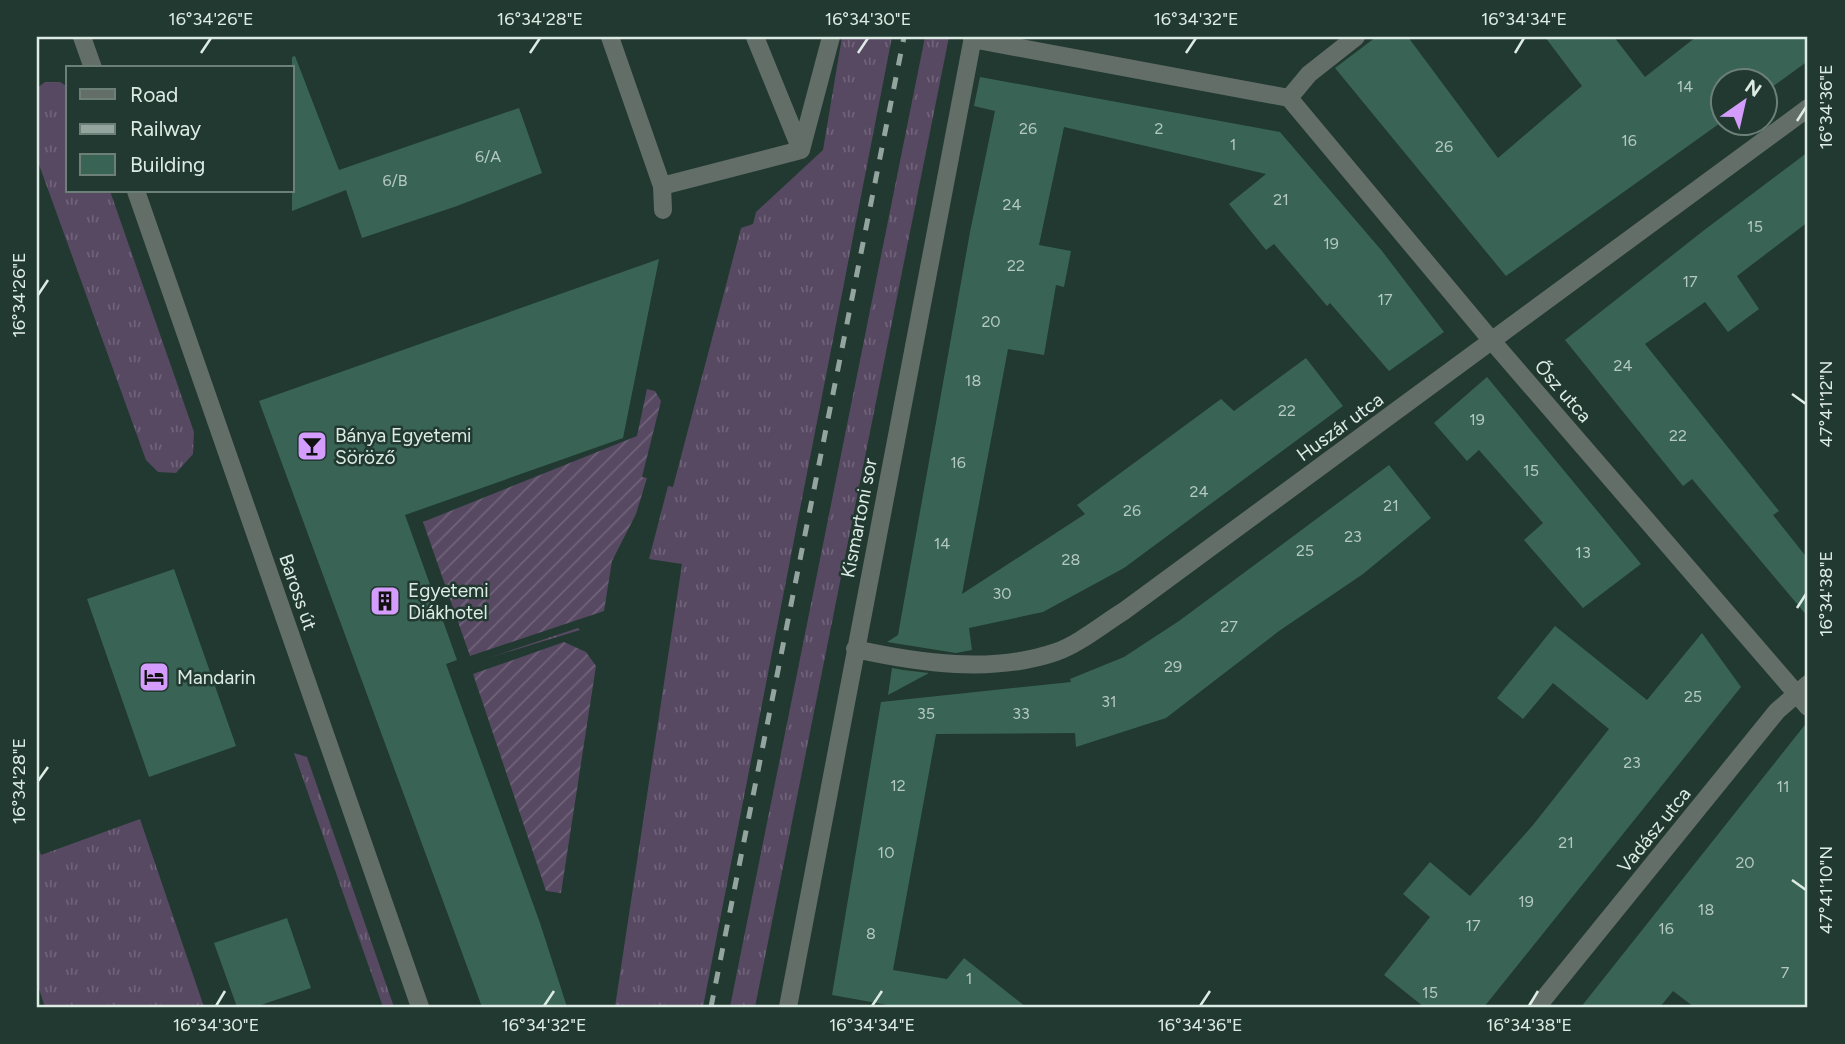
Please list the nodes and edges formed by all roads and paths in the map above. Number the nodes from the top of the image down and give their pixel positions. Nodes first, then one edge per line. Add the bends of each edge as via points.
1 (82, 37) edge
2 (610, 37) edge
3 (755, 37) edge
4 (831, 37) edge
5 (1356, 37) edge
6 (973, 38) edge
7 (92, 66) edge
8 (1289, 98) junction
9 (1808, 108) edge
10 (801, 150) junction
11 (662, 186) junction
12 (136, 192) edge
13 (663, 210) dead end
14 (1492, 341) junction
15 (855, 649) junction
16 (1804, 695) edge
17 (420, 1007) edge
18 (788, 1007) edge
19 (1537, 1007) edge

1 - 7 street
2 - 11 street
3 - 10 street
4 - 10 street
5 - 8 street via 1308,74
6 - 8 street
6 - 15 street, Kismartoni sor
8 - 14 street, Ősz utca
9 - 14 street, Huszár utca
10 - 11 street
11 - 13 street
12 - 17 street, Baross út
14 - 15 street, Huszár utca via 1125,611 1058,652 1004,664 945,663
14 - 16 street, Ősz utca
15 - 18 street, Kismartoni sor
16 - 19 street, Vadász utca via 1777,711

